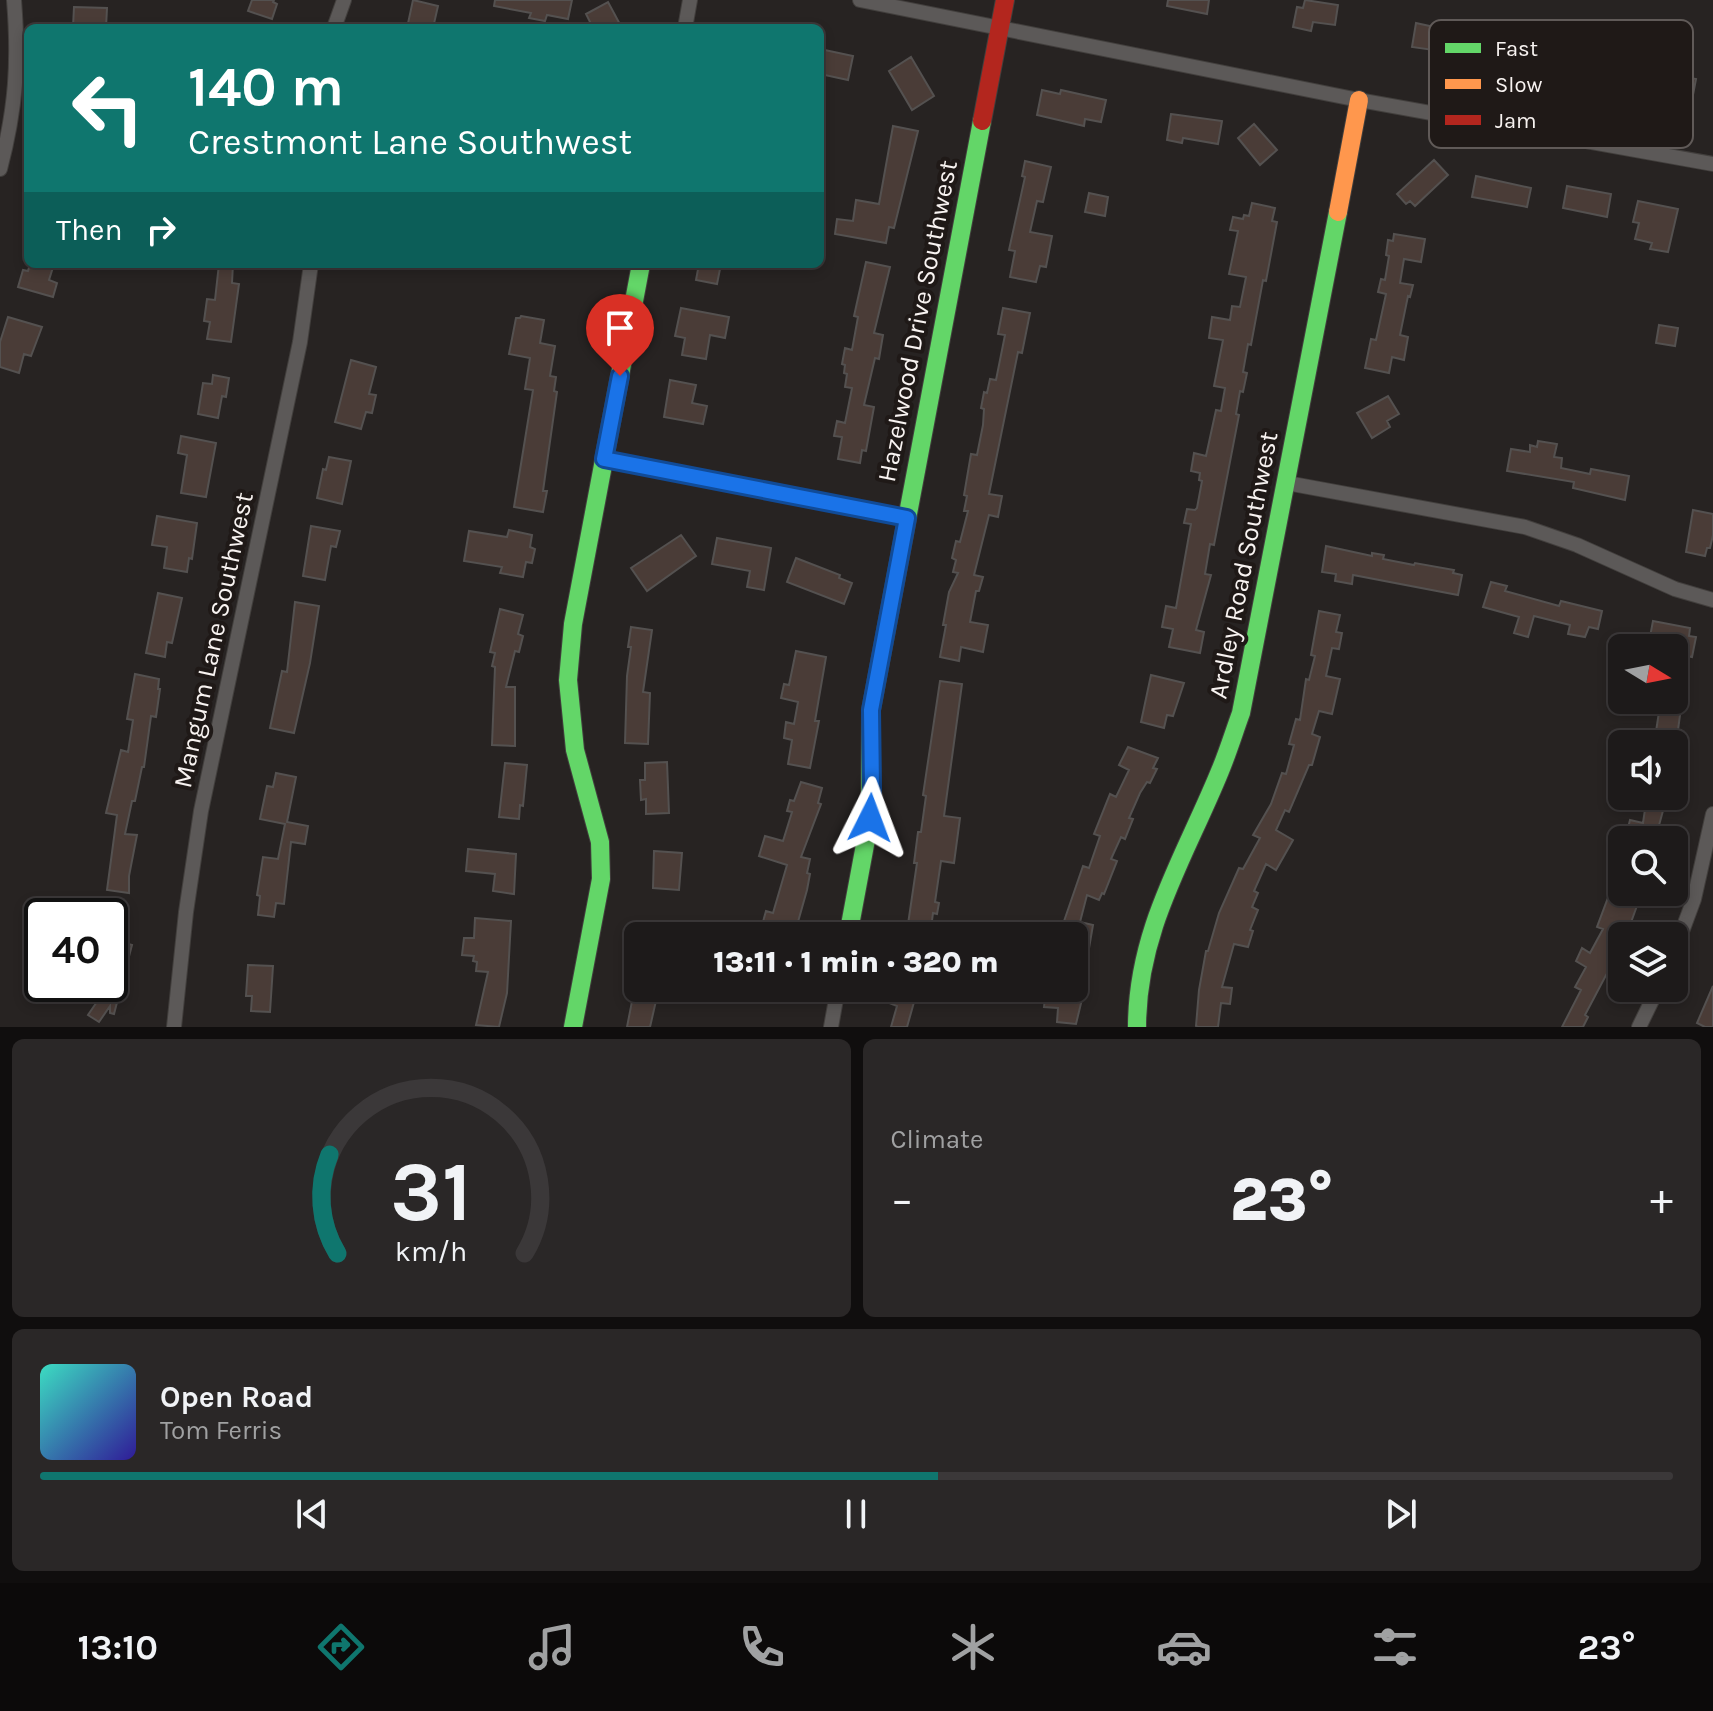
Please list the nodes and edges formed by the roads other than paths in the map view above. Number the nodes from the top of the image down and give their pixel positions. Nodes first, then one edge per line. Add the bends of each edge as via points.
1 (14, 0) edge
2 (344, 0) edge
3 (690, 0) edge
4 (860, 0) edge
5 (1005, 0) edge
6 (335, 24) edge
7 (686, 24) edge
8 (999, 27) junction
9 (1359, 100) junction
10 (1429, 113) edge
11 (1624, 148) edge
12 (1713, 164) edge
13 (0, 169) edge
14 (310, 268) edge
15 (640, 268) edge
16 (604, 459) junction
17 (1287, 483) junction
18 (907, 518) junction
19 (1713, 600) edge
20 (1713, 814) edge
21 (851, 922) edge
22 (1685, 922) edge
23 (835, 1002) edge
24 (1651, 1002) edge
25 (174, 1027) edge
26 (573, 1027) edge
27 (831, 1027) edge
28 (1137, 1027) edge
29 (1639, 1027) edge

1 - 13 street via 18,51 12,121
2 - 6 street
3 - 7 street
4 - 8 street
5 - 8 street, Hazelwood Drive Southwest
8 - 9 street
8 - 18 street, Hazelwood Drive Southwest
9 - 10 street
9 - 17 street, Ardley Road Southwest
11 - 12 street
14 - 25 street, Mangum Lane Southwest via 300,342 201,811
15 - 16 street
16 - 18 street
16 - 26 street via 573,624 568,680 575,750 600,842 601,879
17 - 19 street via 1525,527
17 - 28 street, Ardley Road Southwest via 1241,713 1164,892 1149,943
18 - 21 street, Hazelwood Drive Southwest via 871,710 870,818
20 - 22 street
23 - 27 street
24 - 29 street

